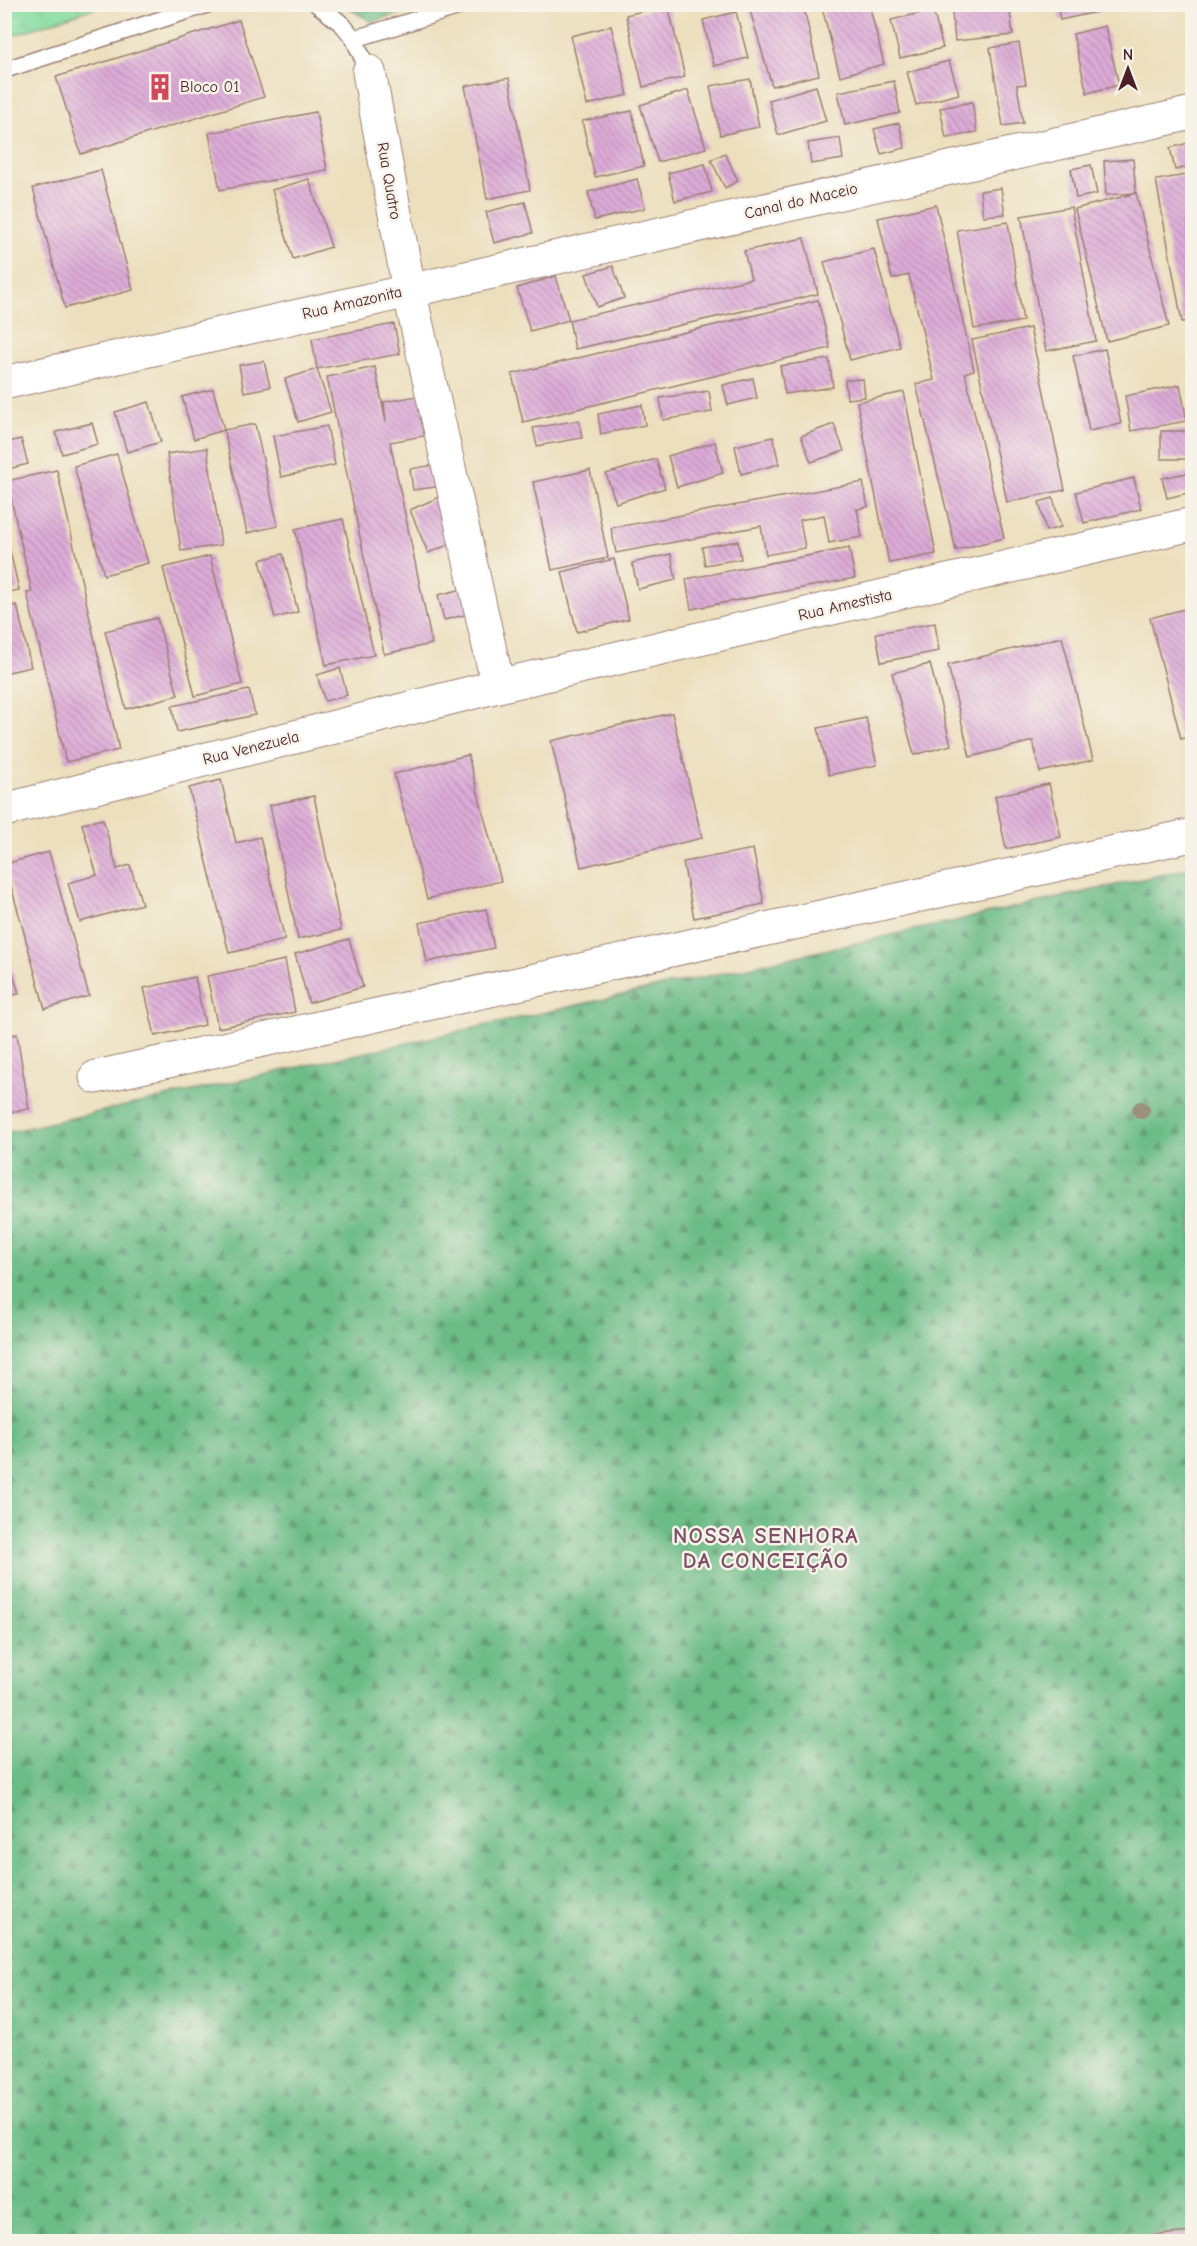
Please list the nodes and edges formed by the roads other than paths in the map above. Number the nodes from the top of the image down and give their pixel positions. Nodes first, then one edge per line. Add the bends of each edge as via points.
1 (209, 4) edge
2 (317, 4) edge
3 (466, 4) edge
4 (354, 39) junction
5 (4, 70) edge
6 (369, 72) joint
7 (1192, 113) edge
8 (409, 290) junction
9 (4, 383) edge
10 (1192, 524) edge
11 (498, 687) junction
12 (4, 810) edge
13 (1192, 835) edge
14 (96, 1077) dead end

1 - 5 lane
2 - 4 lane
3 - 4 lane
4 - 6 lane
6 - 8 street, Rua Quatro
7 - 8 street, Canal do Maceio
8 - 9 street, Rua Amazonita
8 - 11 street, Rua Amazonita
10 - 11 street, Rua Amestista
11 - 12 street, Rua Venezuela
13 - 14 street

